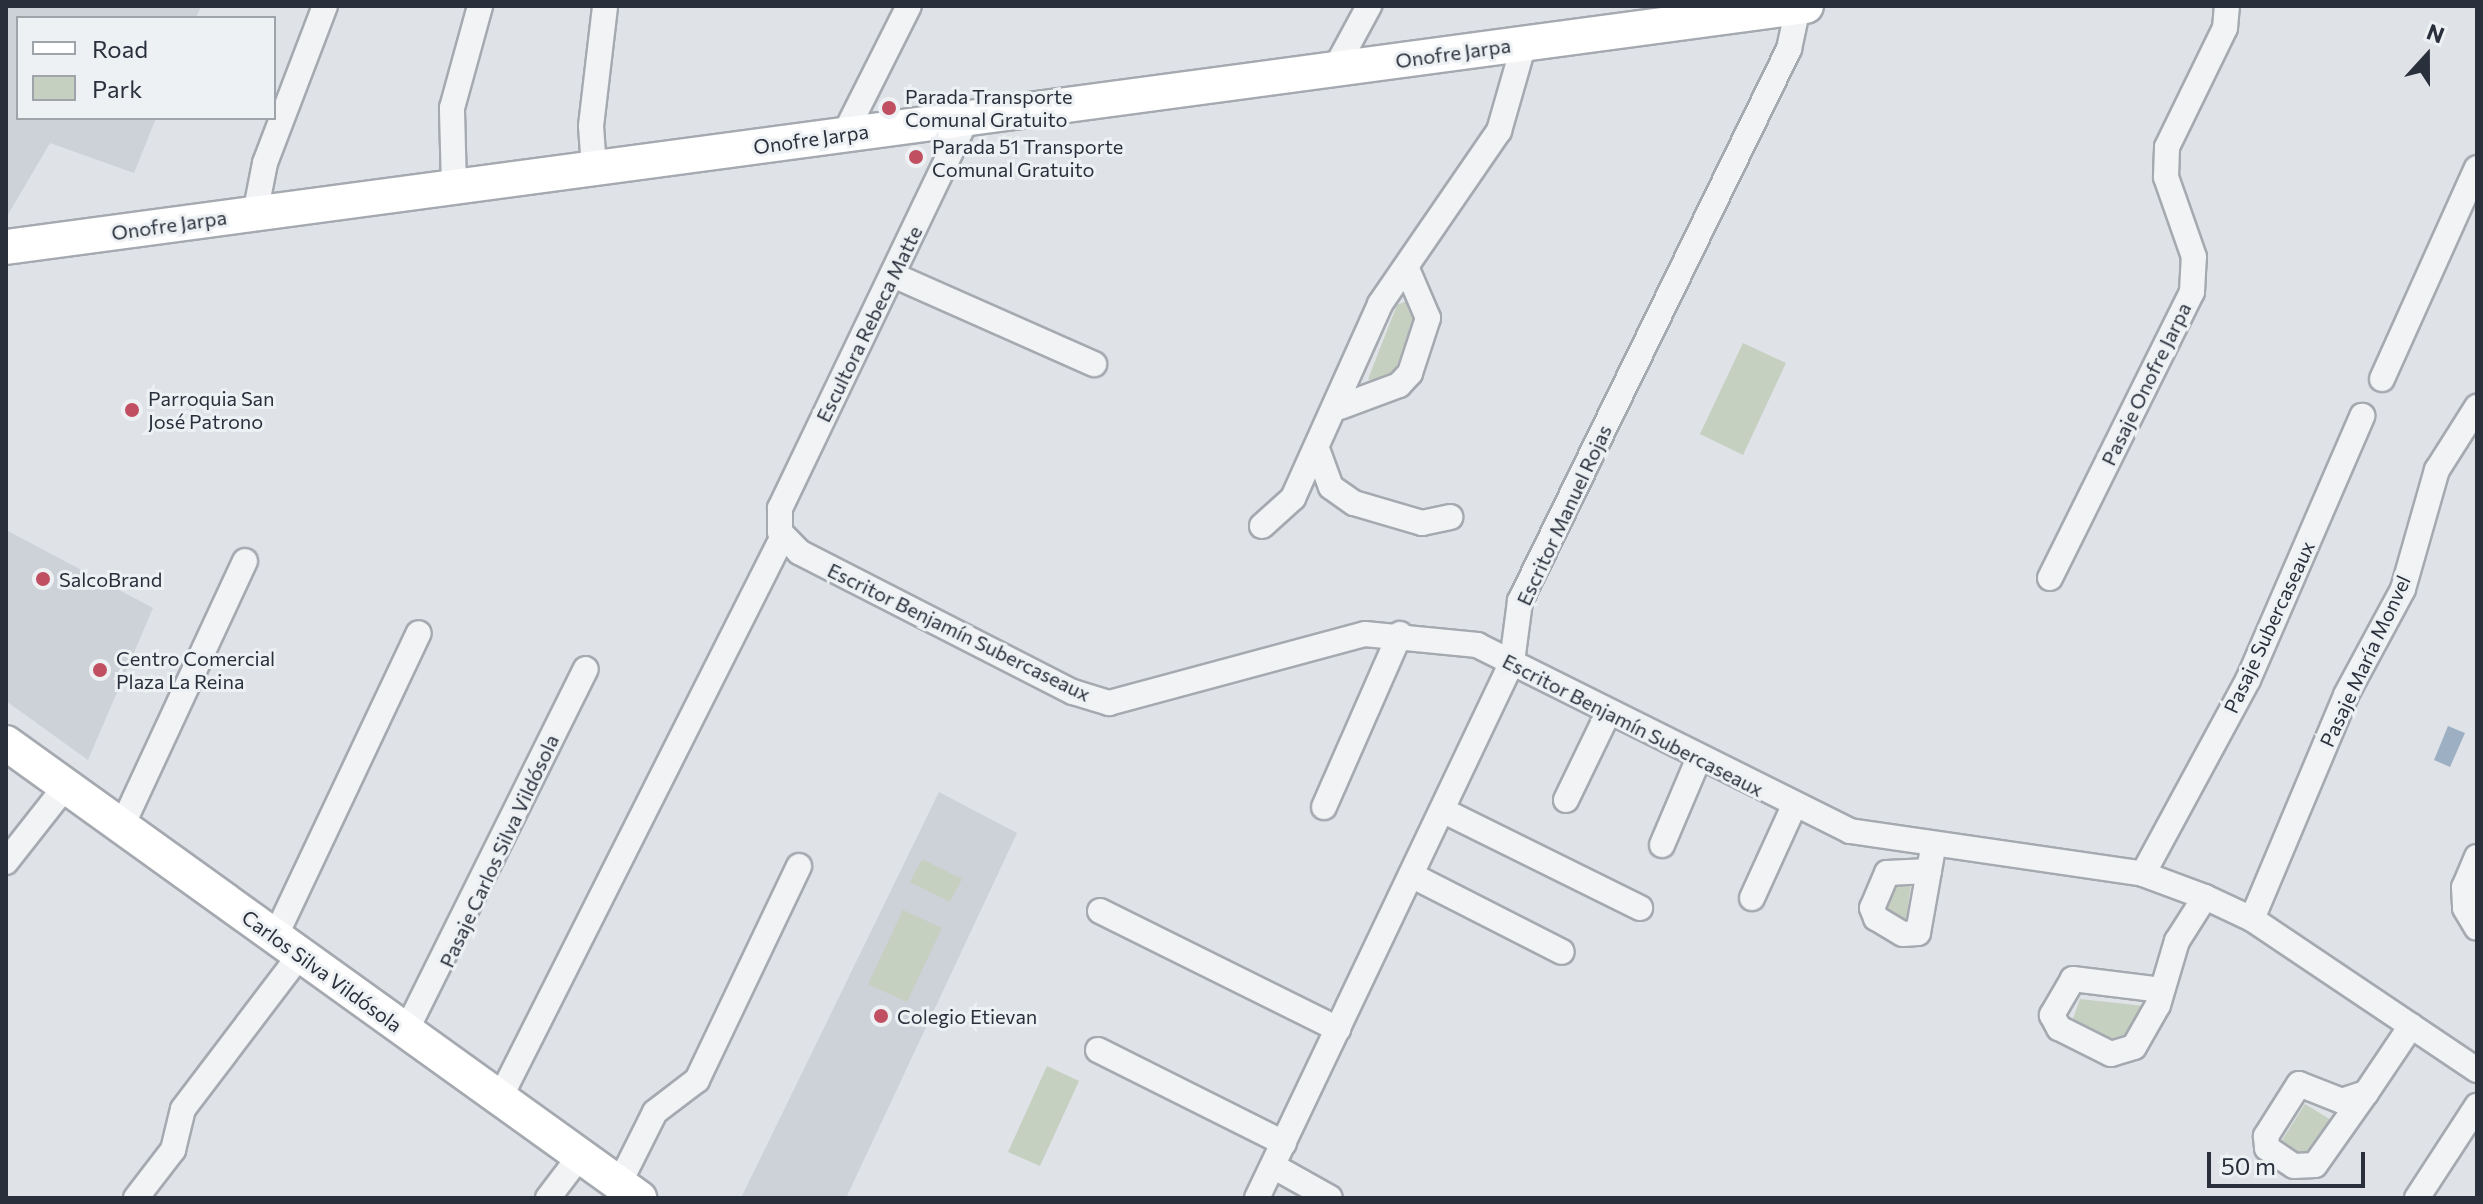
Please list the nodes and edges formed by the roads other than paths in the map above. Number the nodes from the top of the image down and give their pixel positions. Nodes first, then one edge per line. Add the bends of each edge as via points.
1 (325, 6) edge
2 (480, 6) edge
3 (605, 6) edge
4 (909, 6) edge
5 (1369, 6) edge
6 (1806, 6) edge
7 (2227, 6) edge
8 (1798, 7) edge
9 (1524, 44) junction
10 (1335, 69) junction
11 (967, 118) junction
12 (844, 135) junction
13 (594, 168) junction
14 (2477, 168) edge
15 (454, 187) junction
16 (255, 214) junction
17 (6, 247) edge
18 (1407, 269) junction
19 (893, 275) junction
20 (1094, 364) dead end
21 (2382, 379) dead end
22 (1340, 407) junction
23 (2477, 407) edge
24 (2362, 416) dead end
25 (1317, 449) junction
26 (1331, 487) junction
27 (1293, 498) junction
28 (1450, 517) dead end
29 (1262, 526) dead end
30 (782, 534) junction
31 (245, 561) dead end
32 (2050, 578) dead end
33 (419, 633) dead end
34 (1400, 634) junction
35 (1512, 662) junction
36 (586, 669) dead end
37 (1608, 713) junction
38 (6, 743) edge
39 (1698, 760) junction
40 (65, 787) junction
41 (1566, 800) dead end
42 (1794, 806) junction
43 (1324, 807) dead end
44 (1442, 810) junction
45 (122, 826) junction
46 (1662, 845) dead end
47 (2477, 857) edge
48 (6, 862) edge
49 (799, 866) dead end
50 (2143, 874) junction
51 (1411, 875) junction
52 (2205, 897) junction
53 (1752, 898) dead end
54 (1640, 908) dead end
55 (1100, 911) dead end
56 (2252, 919) junction
57 (2477, 928) edge
58 (288, 946) junction
59 (1562, 952) dead end
60 (2162, 990) dead end
61 (2411, 1026) junction
62 (1338, 1029) junction
63 (406, 1031) junction
64 (1098, 1050) dead end
65 (2477, 1070) edge
66 (2366, 1093) dead end
67 (500, 1098) junction
68 (2477, 1106) edge
69 (1284, 1143) junction
70 (580, 1156) junction
71 (1273, 1166) junction
72 (629, 1191) edge
73 (136, 1198) edge
74 (548, 1198) edge
75 (1257, 1198) edge
76 (1330, 1198) edge
77 (2417, 1198) edge

1 - 16 street via 265,163
2 - 15 street via 452,108
3 - 13 street via 591,126
4 - 12 street
5 - 10 street
6 - 8 street, Onofre Jarpa
7 - 32 street, Pasaje Onofre Jarpa via 2225,28 2167,147 2166,177 2194,257 2192,292
8 - 9 street, Onofre Jarpa
8 - 35 street, Escritor Manuel Rojas via 1789,49 1520,601
9 - 10 street, Onofre Jarpa
9 - 18 street via 1499,131 1435,216
10 - 11 street, Onofre Jarpa
11 - 12 street, Onofre Jarpa
11 - 19 street, Escultora Rebeca Matte
12 - 13 street, Onofre Jarpa
13 - 15 street, Onofre Jarpa
14 - 21 street
15 - 16 street, Onofre Jarpa
16 - 17 street, Onofre Jarpa
18 - 22 street via 1352,359
18 - 22 street via 1428,318 1410,373 1399,385
19 - 20 street
19 - 30 street, Escultora Rebeca Matte via 780,508
22 - 25 street
23 - 56 street, Pasaje María Monvel via 2437,470 2403,589 2346,695
24 - 50 street, Pasaje Subercaseaux via 2248,680
25 - 26 street
25 - 27 street
26 - 27 street
26 - 28 street via 1395,518
27 - 29 street
30 - 34 street, Escritor Benjamín Subercaseaux via 848,579 1109,703 1352,636
30 - 67 street, Escultora Rebeca Matte
31 - 45 street
33 - 58 street
34 - 35 street, Escritor Benjamín Subercaseaux via 1477,645
34 - 43 street
35 - 37 street, Escritor Benjamín Subercaseaux
35 - 44 street, Escritor Manuel Rojas
36 - 63 street, Pasaje Carlos Silva Vildósola
37 - 39 street, Escritor Benjamín Subercaseaux
37 - 41 street
38 - 40 street, Carlos Silva Vildósola
39 - 42 street, Escritor Benjamín Subercaseaux
39 - 46 street
40 - 45 street, Carlos Silva Vildósola
40 - 48 street
42 - 50 street, Escritor Benjamín Subercaseaux via 1931,859
42 - 53 street
44 - 51 street, Escritor Manuel Rojas
44 - 54 street
45 - 58 street, Carlos Silva Vildósola
47 - 57 street via 2464,887 2465,908
49 - 72 street via 697,1080 655,1112
50 - 52 street, Escritor Benjamín Subercaseaux
51 - 59 street
51 - 62 street, Escritor Manuel Rojas
52 - 56 street, Escritor Benjamín Subercaseaux
52 - 60 street via 2177,941
55 - 62 street
56 - 61 street, Escritor Benjamín Subercaseaux
58 - 63 street, Carlos Silva Vildósola
58 - 73 street via 183,1109 173,1150
61 - 65 street, Escritor Benjamín Subercaseaux
61 - 66 street
62 - 69 street, Escritor Manuel Rojas
63 - 67 street, Carlos Silva Vildósola
64 - 69 street
67 - 70 street, Carlos Silva Vildósola
68 - 77 street
69 - 71 street, Escritor Manuel Rojas
70 - 72 street, Carlos Silva Vildósola
70 - 74 street
71 - 75 street, Escritor Manuel Rojas
71 - 76 street

